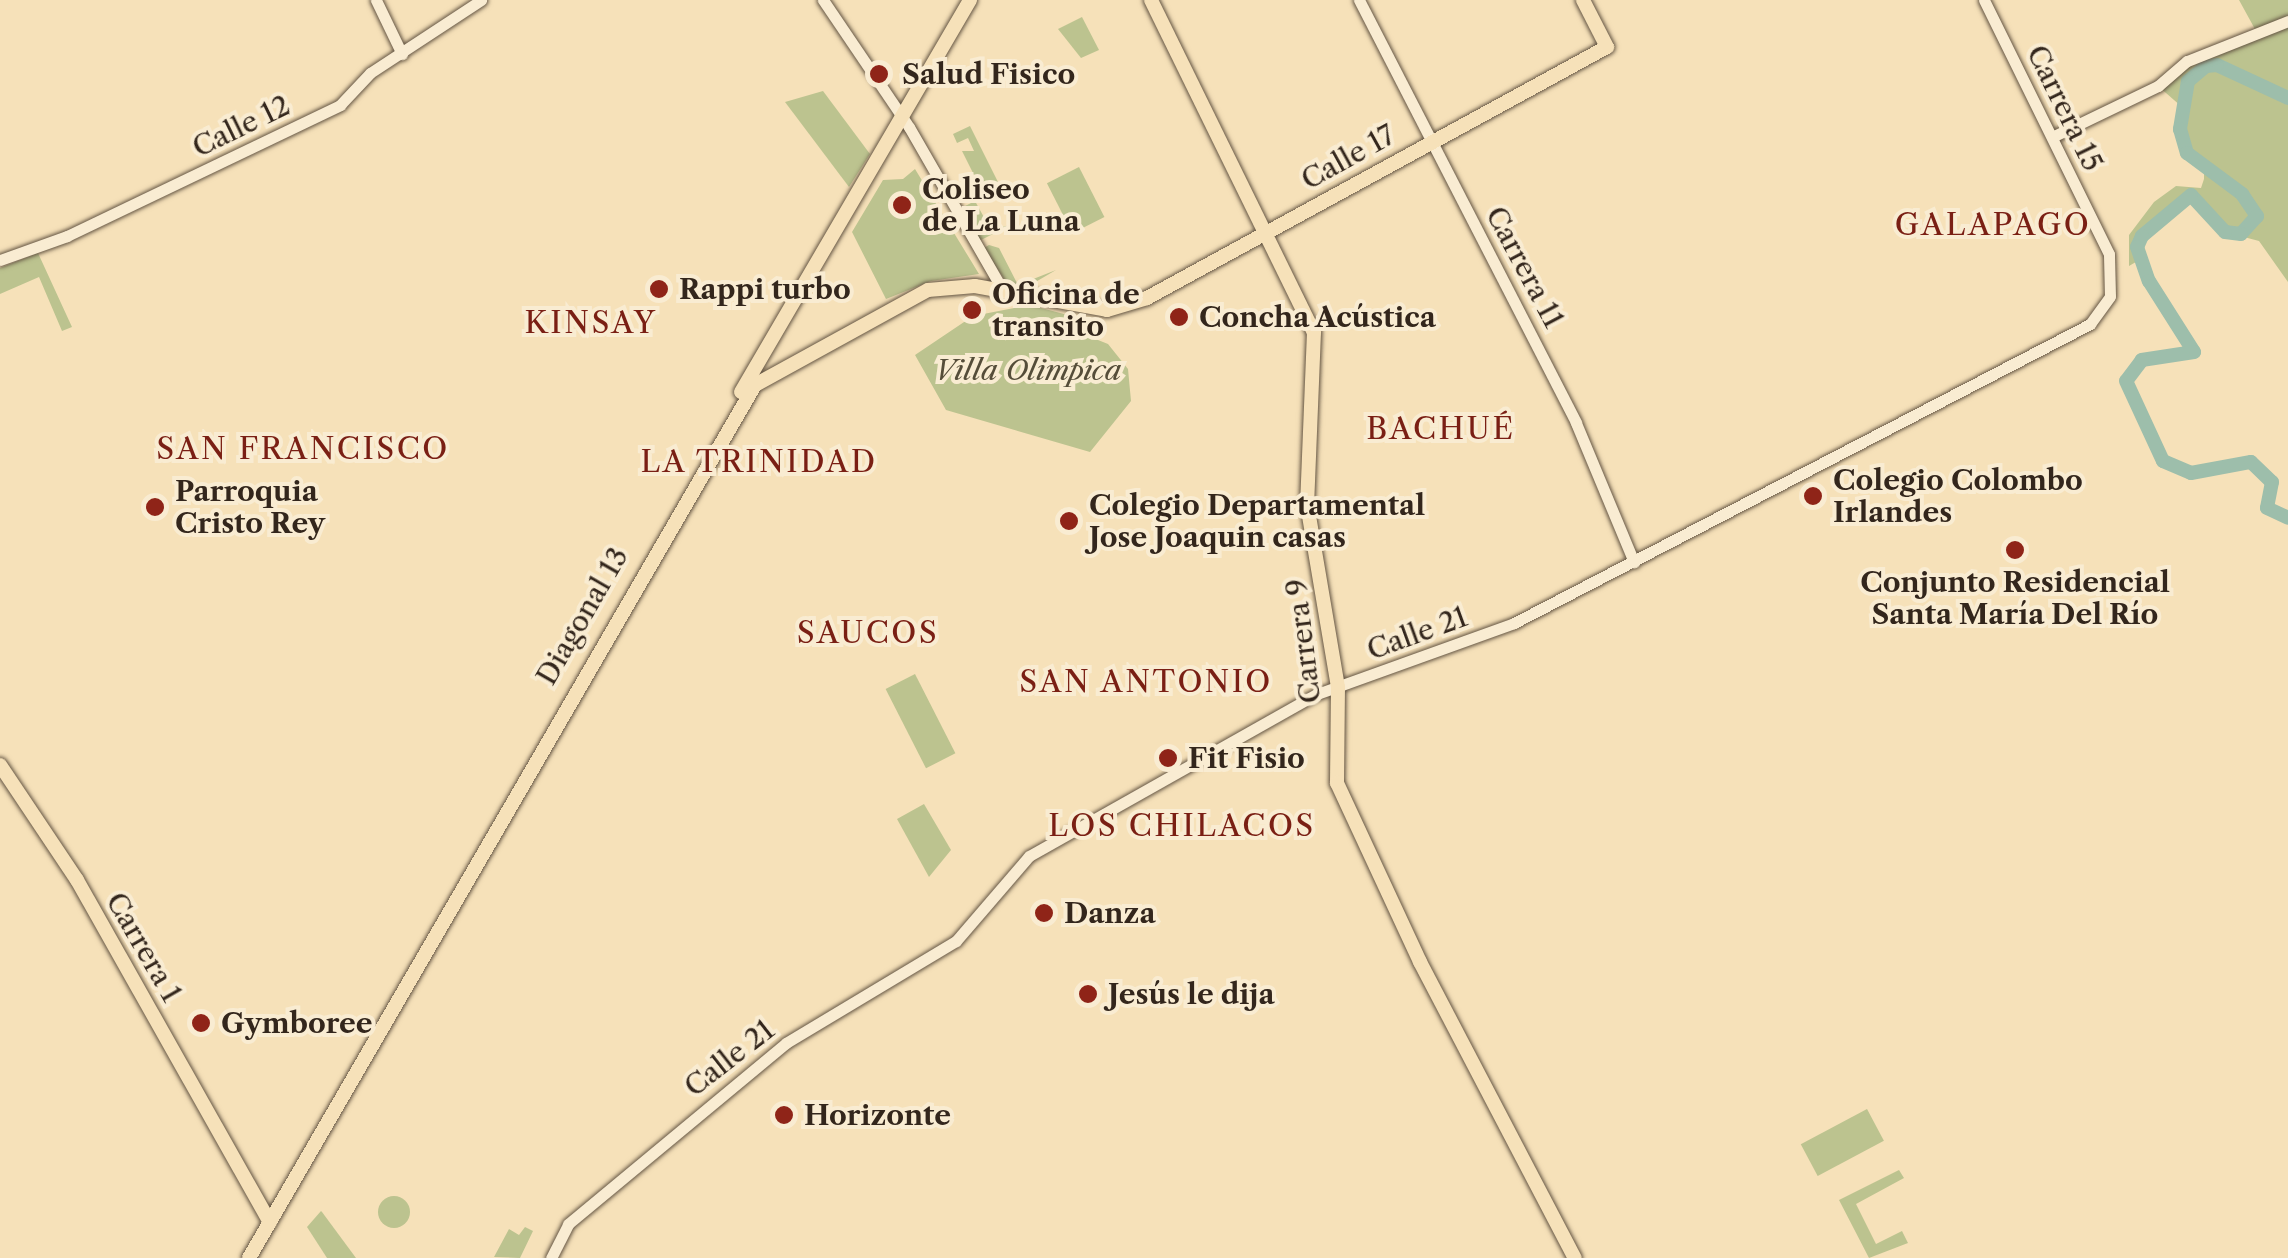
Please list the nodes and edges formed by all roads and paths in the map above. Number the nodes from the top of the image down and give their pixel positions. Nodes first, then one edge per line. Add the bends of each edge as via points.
1 (376, 0) edge
2 (481, 0) edge
3 (824, 0) edge
4 (970, 0) edge
5 (1151, 0) edge
6 (1359, 0) edge
7 (1583, 0) edge
8 (1984, 0) edge
9 (2288, 21) edge
10 (402, 54) junction
11 (898, 126) junction
12 (2052, 137) junction
13 (1428, 140) junction
14 (1268, 230) junction
15 (0, 260) edge
16 (975, 286) junction
17 (1004, 292) junction
18 (2110, 296) joint
19 (1112, 309) joint
20 (781, 324) junction
21 (782, 369) junction
22 (1634, 562) junction
23 (1338, 687) junction
24 (0, 766) edge
25 (269, 1216) junction
26 (240, 1258) edge
27 (249, 1258) edge
28 (550, 1258) edge
29 (1576, 1258) edge

1 - 10 street
2 - 10 street, Calle 12
3 - 11 street
4 - 11 main road, Diagonal 13
5 - 14 main road, Carrera 9
6 - 13 street, Carrera 11
7 - 13 main road, Calle 17 via 1607,47
8 - 12 street, Carrera 15
9 - 12 street via 2187,61 2158,86
10 - 15 street, Calle 12 via 370,73 340,106 67,236
11 - 16 street via 908,132 982,272
11 - 17 street
11 - 20 main road, Diagonal 13
12 - 18 street, Carrera 15 via 2109,254
13 - 14 main road, Calle 17
13 - 22 street, Carrera 11 via 1576,423
14 - 19 main road, Calle 17 via 1147,298
14 - 23 main road, Carrera 9 via 1316,342 1308,504
16 - 17 main road, Diagonal 13
16 - 21 main road, Diagonal 13 via 918,293
17 - 19 main road, Diagonal 13
18 - 22 street, Calle 21 via 2082,329
20 - 21 main road via 764,365
20 - 25 main road, Diagonal 13
21 - 25 main road, Diagonal 13 via 750,393
22 - 23 street, Calle 21 via 1514,623
23 - 28 street, Calle 21 via 1029,856 956,942 786,1043 568,1224
23 - 29 main road, Carrera 9 via 1335,768 1354,823
24 - 25 main road, Carrera 1 via 76,880
25 - 26 main road, Diagonal 13
25 - 27 main road, Diagonal 13

